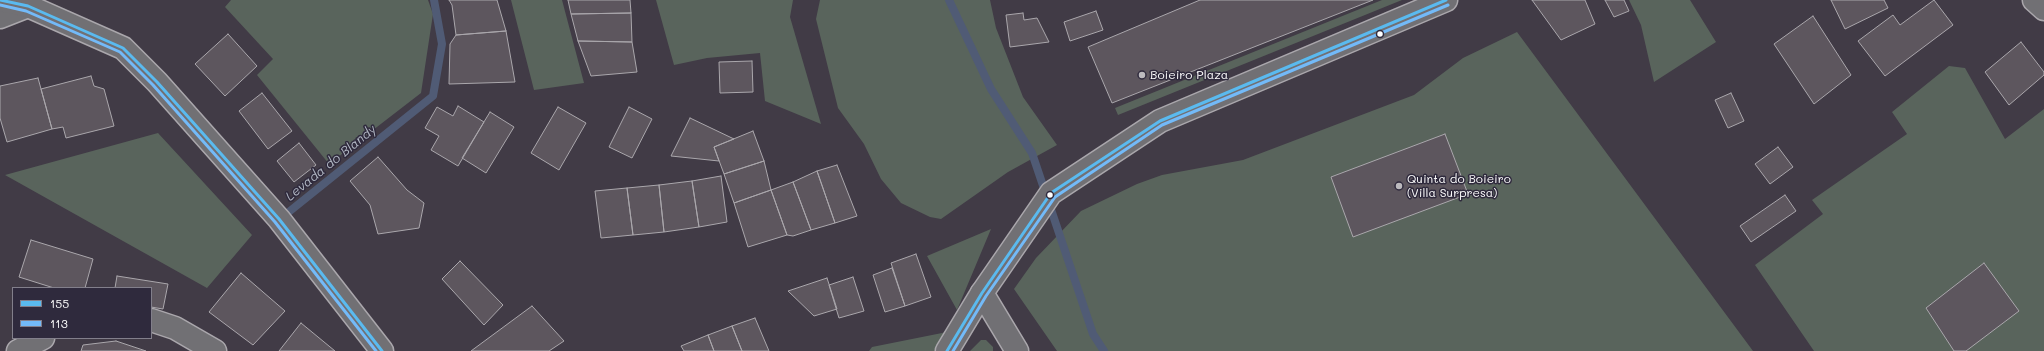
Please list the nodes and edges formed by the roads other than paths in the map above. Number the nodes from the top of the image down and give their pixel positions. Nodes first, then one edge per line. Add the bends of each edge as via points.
1 (0, 0) edge
2 (1446, 0) edge
3 (2034, 0) edge
4 (28, 6) junction
5 (2044, 9) edge
6 (0, 17) edge
7 (982, 293) junction
8 (152, 320) edge
9 (41, 339) edge
10 (18, 351) edge
11 (215, 351) edge
12 (382, 351) edge
13 (947, 351) edge
14 (1017, 351) edge

1 - 4 main road
2 - 7 main road via 1160,121 1051,193
3 - 5 main road
4 - 6 main road
4 - 12 main road via 123,48 157,82 279,220
7 - 13 main road
7 - 14 main road
8 - 11 main road via 175,328
9 - 10 main road

